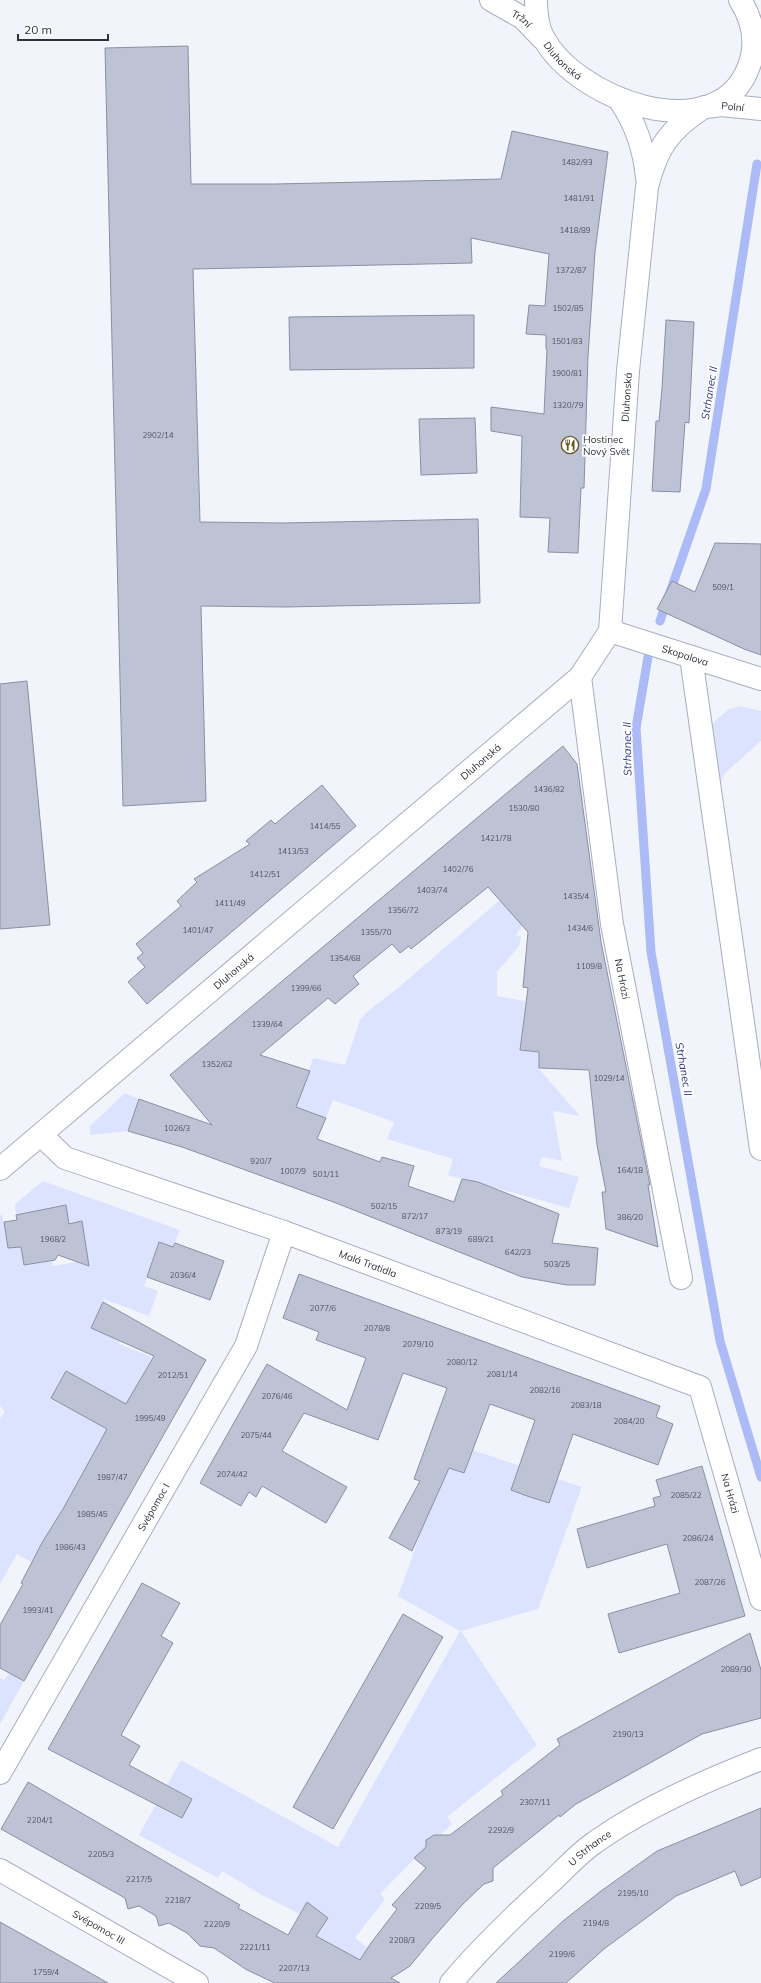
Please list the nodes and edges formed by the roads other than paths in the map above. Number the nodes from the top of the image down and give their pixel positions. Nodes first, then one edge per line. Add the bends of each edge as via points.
1 (491, 0) edge
2 (536, 0) edge
3 (740, 0) edge
4 (757, 41) edge
5 (548, 44) junction
6 (619, 99) junction
7 (704, 107) junction
8 (761, 109) edge
9 (647, 187) junction
10 (610, 631) junction
11 (691, 657) junction
12 (580, 677) junction
13 (761, 679) edge
14 (41, 1135) junction
15 (761, 1149) edge
16 (0, 1169) edge
17 (284, 1232) junction
18 (681, 1278) dead end
19 (700, 1387) joint
20 (761, 1599) edge
21 (761, 1759) edge
22 (0, 1773) edge
23 (0, 1870) edge
24 (197, 1983) edge
25 (451, 1983) edge

1 - 5 street, Tržní via 523,18
2 - 5 street, Dluhonská via 540,29
3 - 4 street, Dluhonská
4 - 7 street, Dluhonská via 748,68 738,86 723,99
5 - 6 street, Dluhonská via 561,60 580,76 598,89
6 - 7 street, Dluhonská via 665,110
6 - 9 street, Dluhonská via 635,125 642,144
7 - 8 street, Polní via 721,105
7 - 9 street, Dluhonská via 687,119 665,142 654,163
9 - 10 street, Dluhonská via 628,371
10 - 11 street, Skopalova
10 - 12 street, Dluhonská
11 - 13 street, Skopalova
11 - 15 street
12 - 14 street, Dluhonská
12 - 18 street, Na Hrázi via 612,924
14 - 16 street, Dluhonská
14 - 17 street, Malá Tratidla via 65,1158
17 - 19 street, Malá Tratidla
17 - 22 street, Svépomoc I via 246,1346
19 - 20 street, Na Hrázi
21 - 25 street, U Strhance via 712,1779 643,1814 593,1844 504,1924
23 - 24 street, Svépomoc III

